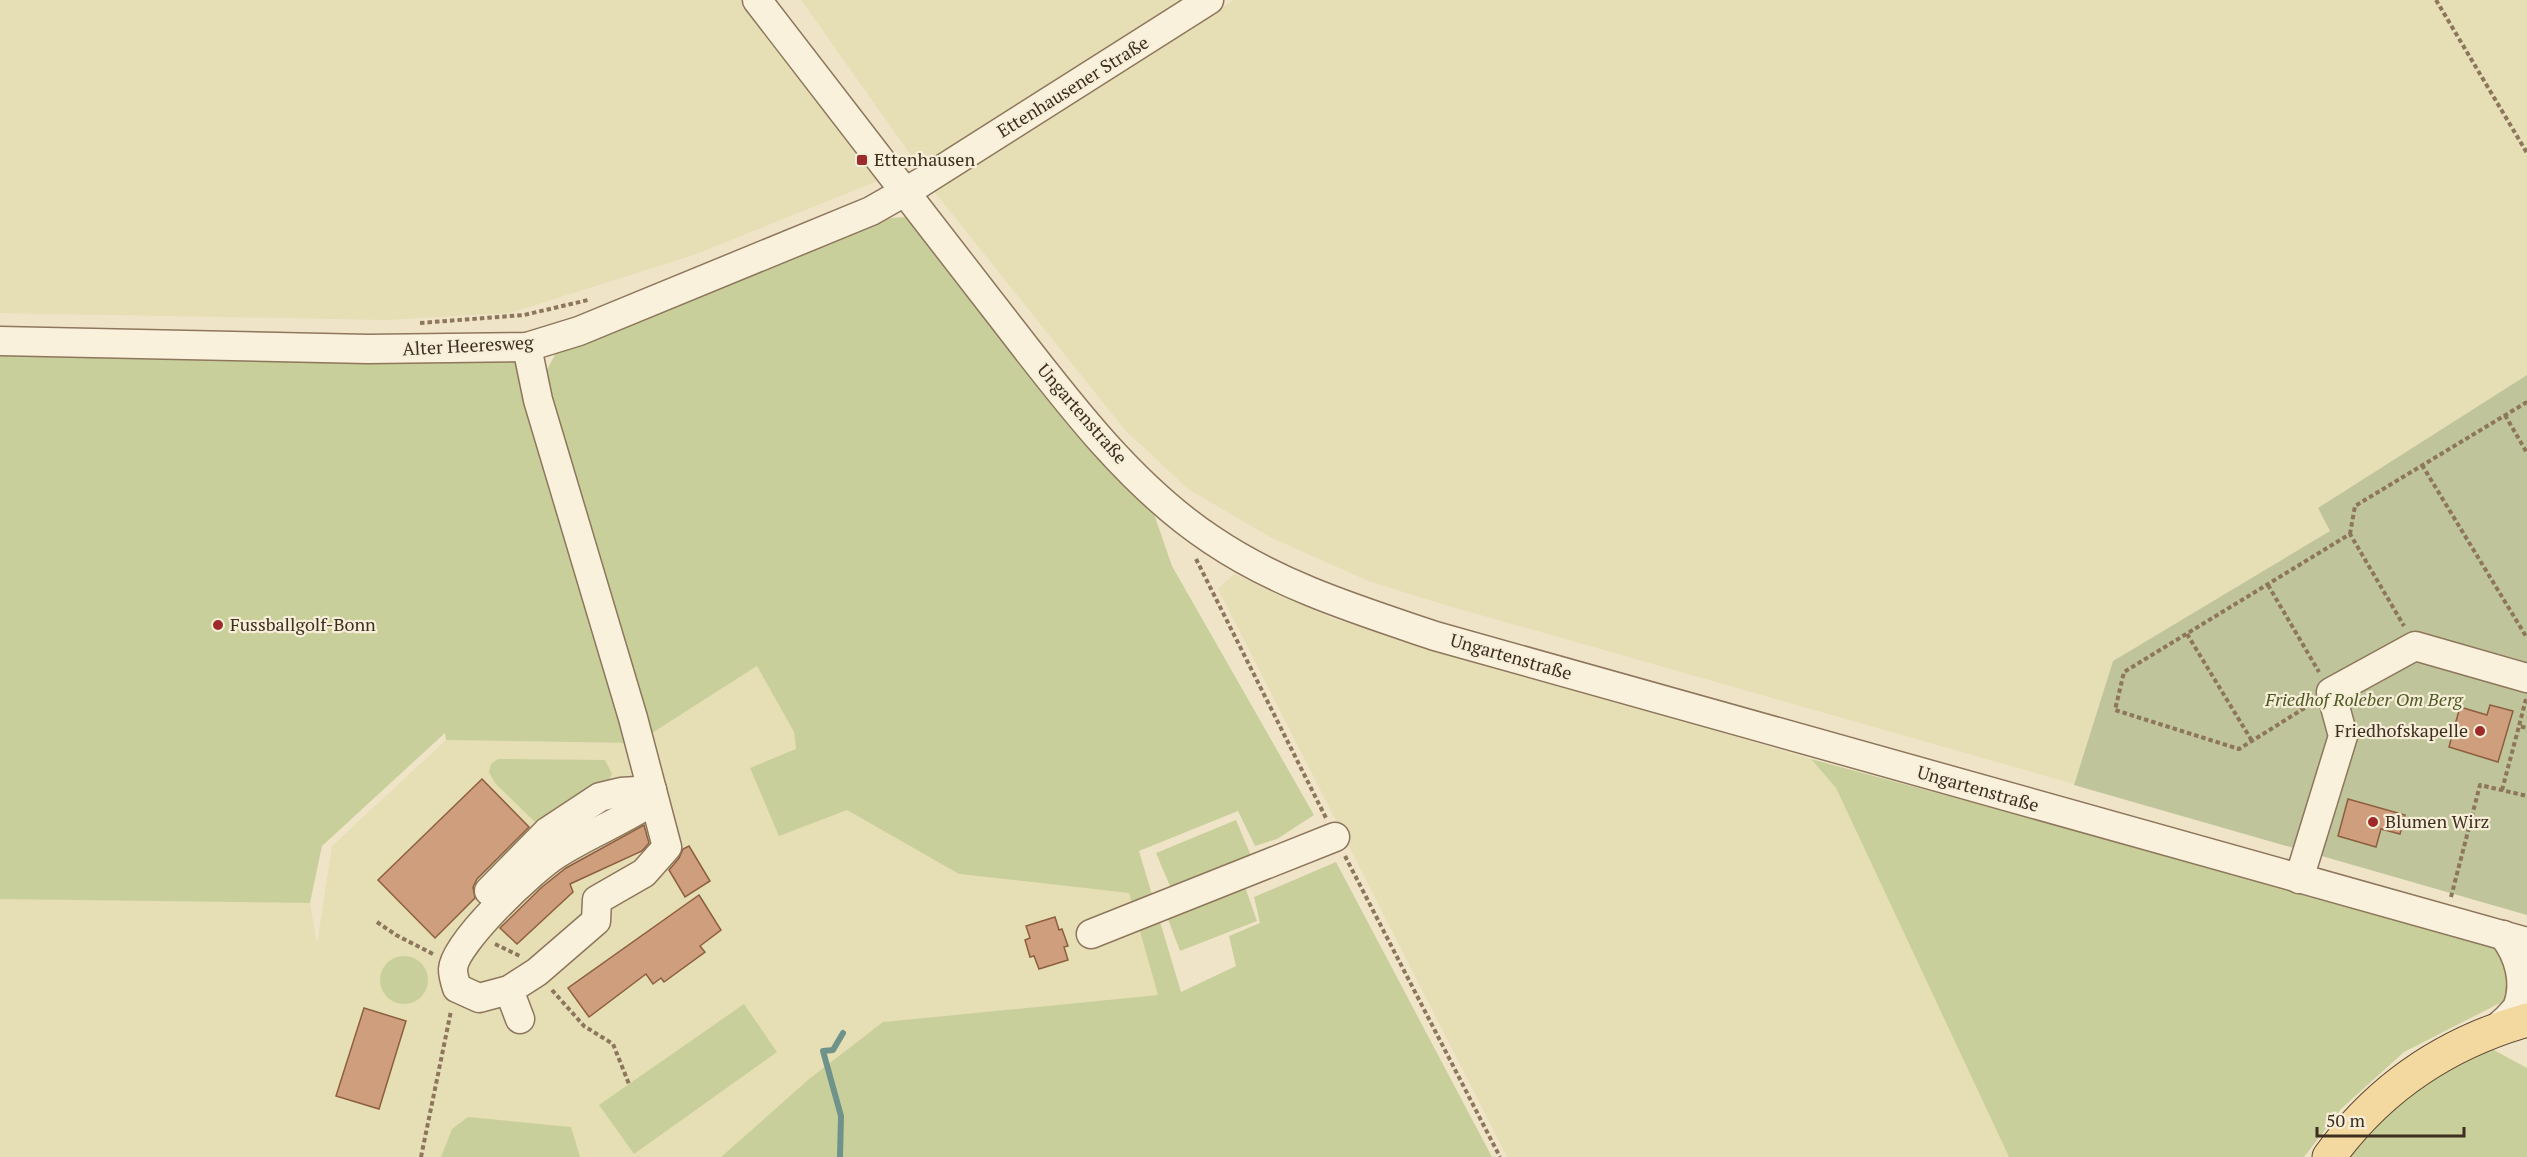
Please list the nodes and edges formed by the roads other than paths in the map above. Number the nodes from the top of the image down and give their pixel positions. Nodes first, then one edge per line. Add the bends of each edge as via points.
1 (757, 0) edge
2 (1209, 0) edge
3 (905, 192) junction
4 (0, 341) edge
5 (527, 347) junction
6 (2527, 678) edge
7 (653, 795) junction
8 (1335, 837) dead end
9 (2299, 879) junction
10 (1091, 934) dead end
11 (2515, 938) edge
12 (509, 990) junction
13 (520, 1019) dead end
14 (2512, 1024) edge
15 (2329, 1157) edge

1 - 3 street, Ungartenstraße
2 - 3 street, Ettenhausener Straße
3 - 5 street, Alter Heeresweg via 871,212 772,253 579,331
3 - 9 street, Ungartenstraße via 1108,449 1172,510 1212,540 1291,585 1435,636
4 - 5 street, Alter Heeresweg via 368,350
5 - 7 street via 538,400
6 - 9 street via 2415,646 2331,692 2343,736
7 - 12 street via 667,848 644,873 597,900 596,921
7 - 12 street via 625,819 554,855 475,929 456,975 479,998
8 - 10 street
9 - 11 street, Ungartenstraße
11 - 14 street, Ungartenstraße via 2524,972 2524,992
12 - 13 street
14 - 15 main road via 2426,1062 2379,1100

